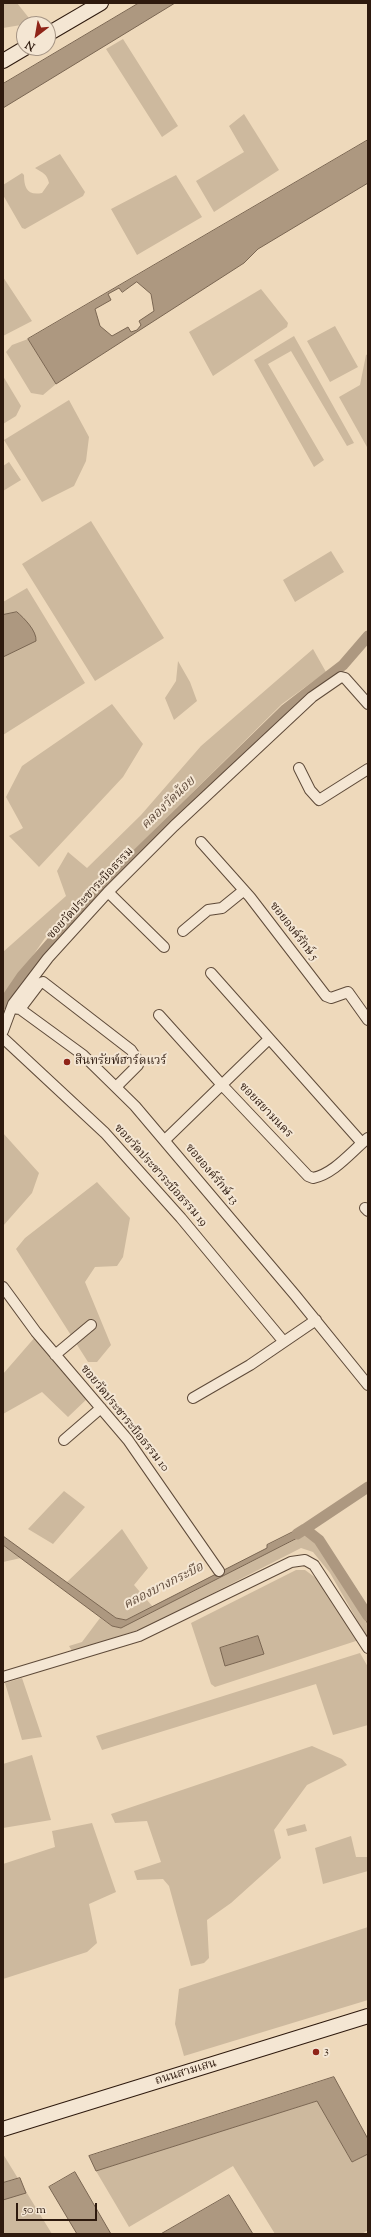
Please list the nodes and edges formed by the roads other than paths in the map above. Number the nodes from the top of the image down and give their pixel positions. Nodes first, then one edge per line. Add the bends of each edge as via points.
1 (101, 3) edge
2 (56, 29) edge
3 (16, 53) edge
4 (3, 61) edge
5 (368, 704) edge
6 (299, 768) dead end
7 (368, 769) edge
8 (200, 842) dead end
9 (243, 891) junction
10 (108, 892) junction
11 (183, 931) dead end
12 (164, 947) dead end
13 (211, 973) dead end
14 (16, 1008) junction
15 (159, 1015) dead end
16 (368, 1020) edge
17 (3, 1031) edge
18 (3, 1038) edge
19 (269, 1039) junction
20 (222, 1085) junction
21 (116, 1087) junction
22 (165, 1140) junction
23 (365, 1140) edge
24 (3, 1287) edge
25 (316, 1320) junction
26 (91, 1325) dead end
27 (284, 1342) junction
28 (55, 1355) junction
29 (368, 1385) edge
30 (193, 1398) dead end
31 (101, 1408) junction
32 (64, 1440) dead end
33 (219, 1571) dead end
34 (368, 1648) edge
35 (3, 1677) edge
36 (368, 2016) edge
37 (3, 2129) edge

1 - 2 main road
3 - 4 main road
5 - 10 street, ซอยวัดประชาระบือธรรม via 345,678 341,677 300,708
6 - 7 street via 310,790 319,800
8 - 9 street, ซอยองค์รักษ์ 5
9 - 11 street via 222,908 208,910
9 - 16 street, ซอยองค์รักษ์ 5 via 326,996 331,998 348,992
10 - 12 street
10 - 14 street, ซอยวัดประชาระบือธรรม via 48,958
13 - 19 street, ซอยสยามนคร
14 - 17 street, ซอยวัดประชาระบือธรรม
14 - 21 street, ซอยองค์รักษ์ 13 via 83,1055
14 - 21 street via 43,982 131,1050 138,1065
15 - 20 street, ซอยสยามนคร
18 - 27 street, ซอยวัดประชาระบือธรรม 19 via 105,1133 181,1218
19 - 20 street
19 - 23 street, ซอยสยามนคร
20 - 22 street
20 - 23 street, ซอยสยามนคร via 313,1178 329,1171
21 - 22 street, ซอยองค์รักษ์ 13
22 - 25 street, ซอยองค์รักษ์ 13
24 - 28 street, ซอยวัดประชาระบือธรรม 10
25 - 27 street
25 - 29 street, ซอยองค์รักษ์ 13
26 - 28 street
27 - 30 street
28 - 31 street, ซอยวัดประชาระบือธรรม 10
31 - 32 street
31 - 33 street, ซอยวัดประชาระบือธรรม 10 via 140,1458
34 - 35 street via 314,1565 305,1560 291,1562 139,1636
36 - 37 main road, ถนนสามเสน

